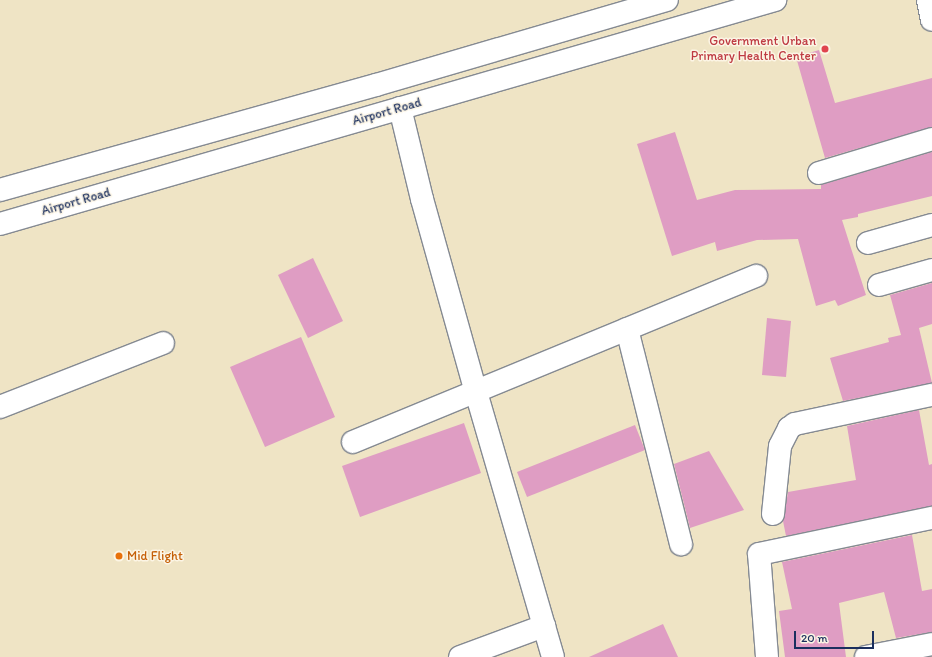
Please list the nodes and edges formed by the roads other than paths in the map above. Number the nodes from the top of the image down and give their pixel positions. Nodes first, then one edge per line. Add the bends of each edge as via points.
1 (667, 0) edge
2 (775, 0) edge
3 (928, 0) edge
4 (932, 20) edge
5 (400, 108) junction
6 (932, 139) edge
7 (819, 173) dead end
8 (0, 190) edge
9 (0, 224) edge
10 (932, 225) edge
11 (868, 244) dead end
12 (932, 270) edge
13 (756, 276) dead end
14 (879, 285) dead end
15 (627, 329) junction
16 (163, 343) dead end
17 (476, 392) junction
18 (932, 395) edge
19 (0, 407) edge
20 (353, 442) dead end
21 (773, 514) dead end
22 (932, 518) edge
23 (681, 544) dead end
24 (544, 626) junction
25 (932, 644) edge
26 (460, 657) edge
27 (553, 657) edge
28 (767, 657) edge
29 (866, 657) edge

1 - 8 street via 376,85
2 - 5 street, Airport Road
3 - 4 street
5 - 9 street, Airport Road
5 - 17 street via 422,199
6 - 7 street
10 - 11 street
12 - 14 street
13 - 15 street
15 - 17 street
15 - 23 street
16 - 19 street
17 - 20 street
17 - 24 street
18 - 21 street via 795,424 789,428 780,446
22 - 28 street via 758,554
24 - 26 street
24 - 27 street
25 - 29 street

